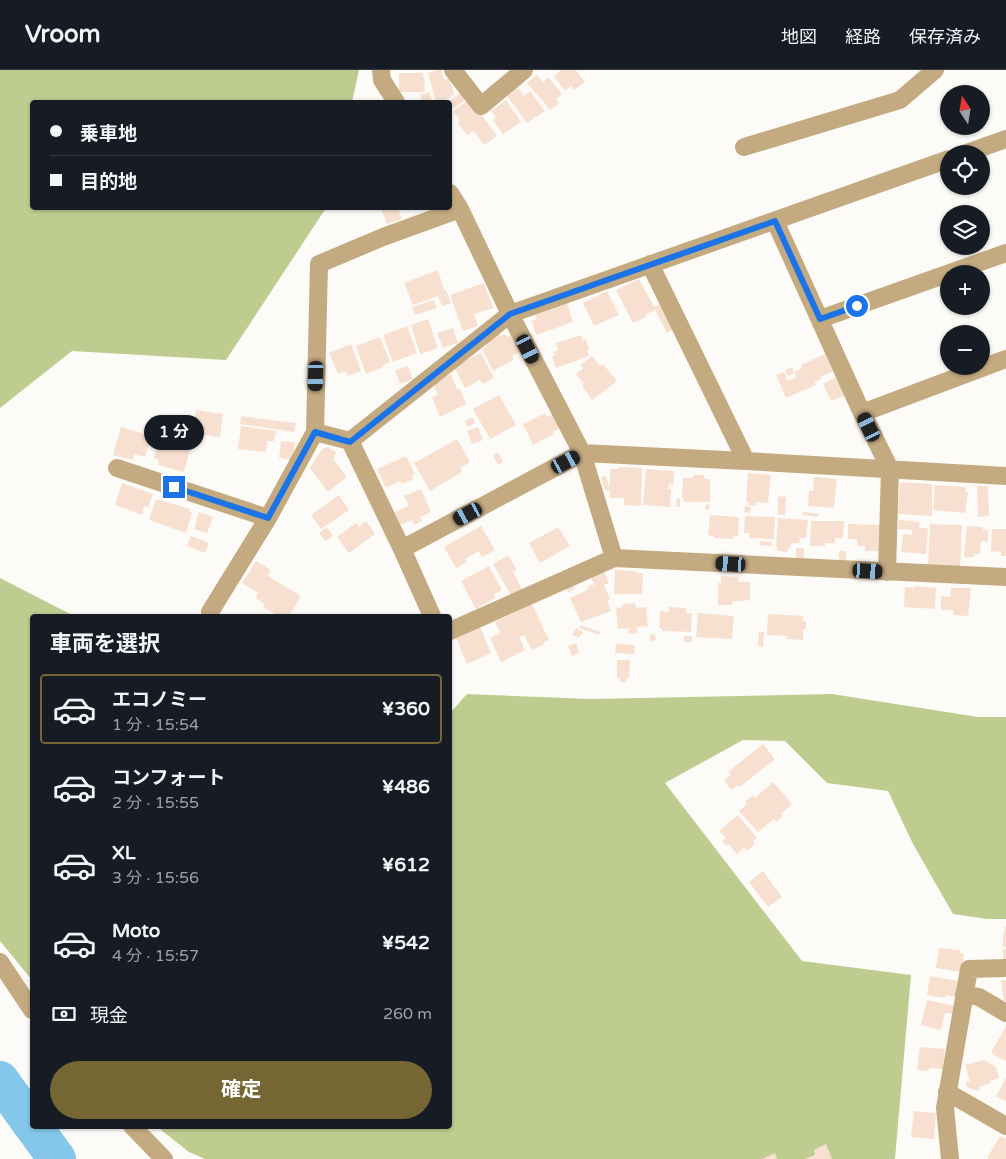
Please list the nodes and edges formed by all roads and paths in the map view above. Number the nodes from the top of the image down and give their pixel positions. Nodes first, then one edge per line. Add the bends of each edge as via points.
1 (381, 70) edge
2 (453, 70) edge
3 (524, 70) edge
4 (935, 70) edge
5 (395, 100) edge
6 (1006, 139) edge
7 (989, 145) edge
8 (744, 146) dead end
9 (940, 162) edge
10 (452, 196) edge
11 (460, 209) junction
12 (775, 221) junction
13 (1006, 253) edge
14 (650, 264) junction
15 (510, 314) junction
16 (820, 319) junction
17 (1006, 359) edge
18 (862, 413) junction
19 (315, 432) junction
20 (350, 442) junction
21 (582, 453) junction
22 (746, 461) junction
23 (117, 468) dead end
24 (890, 470) junction
25 (1006, 476) edge
26 (268, 518) junction
27 (402, 549) junction
28 (614, 558) junction
29 (887, 572) junction
30 (1006, 576) edge
31 (210, 612) dead end
32 (431, 614) edge
33 (452, 630) edge
34 (0, 962) edge
35 (1006, 968) edge
36 (964, 994) junction
37 (30, 1007) edge
38 (1006, 1013) edge
39 (948, 1092) junction
40 (1006, 1126) edge
41 (135, 1129) edge
42 (164, 1159) edge
43 (950, 1159) edge

1 - 5 street via 382,80
2 - 3 street via 481,106
4 - 8 street via 900,100
6 - 7 street
9 - 12 street
10 - 11 street
11 - 15 street
11 - 19 street via 319,264
12 - 14 street
12 - 16 street
13 - 16 street
14 - 15 street
14 - 22 street
15 - 20 street
15 - 21 street
16 - 18 street
17 - 18 street
18 - 24 street
19 - 20 street
19 - 26 street
20 - 27 street
21 - 22 street
21 - 27 street
21 - 28 street
22 - 24 street
23 - 26 street
24 - 25 street
24 - 29 street
26 - 31 street
27 - 32 street
28 - 29 street
28 - 33 street
29 - 30 street
34 - 37 street
35 - 36 street via 969,969
36 - 38 street via 979,997
36 - 39 street
39 - 40 street
39 - 43 street via 945,1108
41 - 42 street

